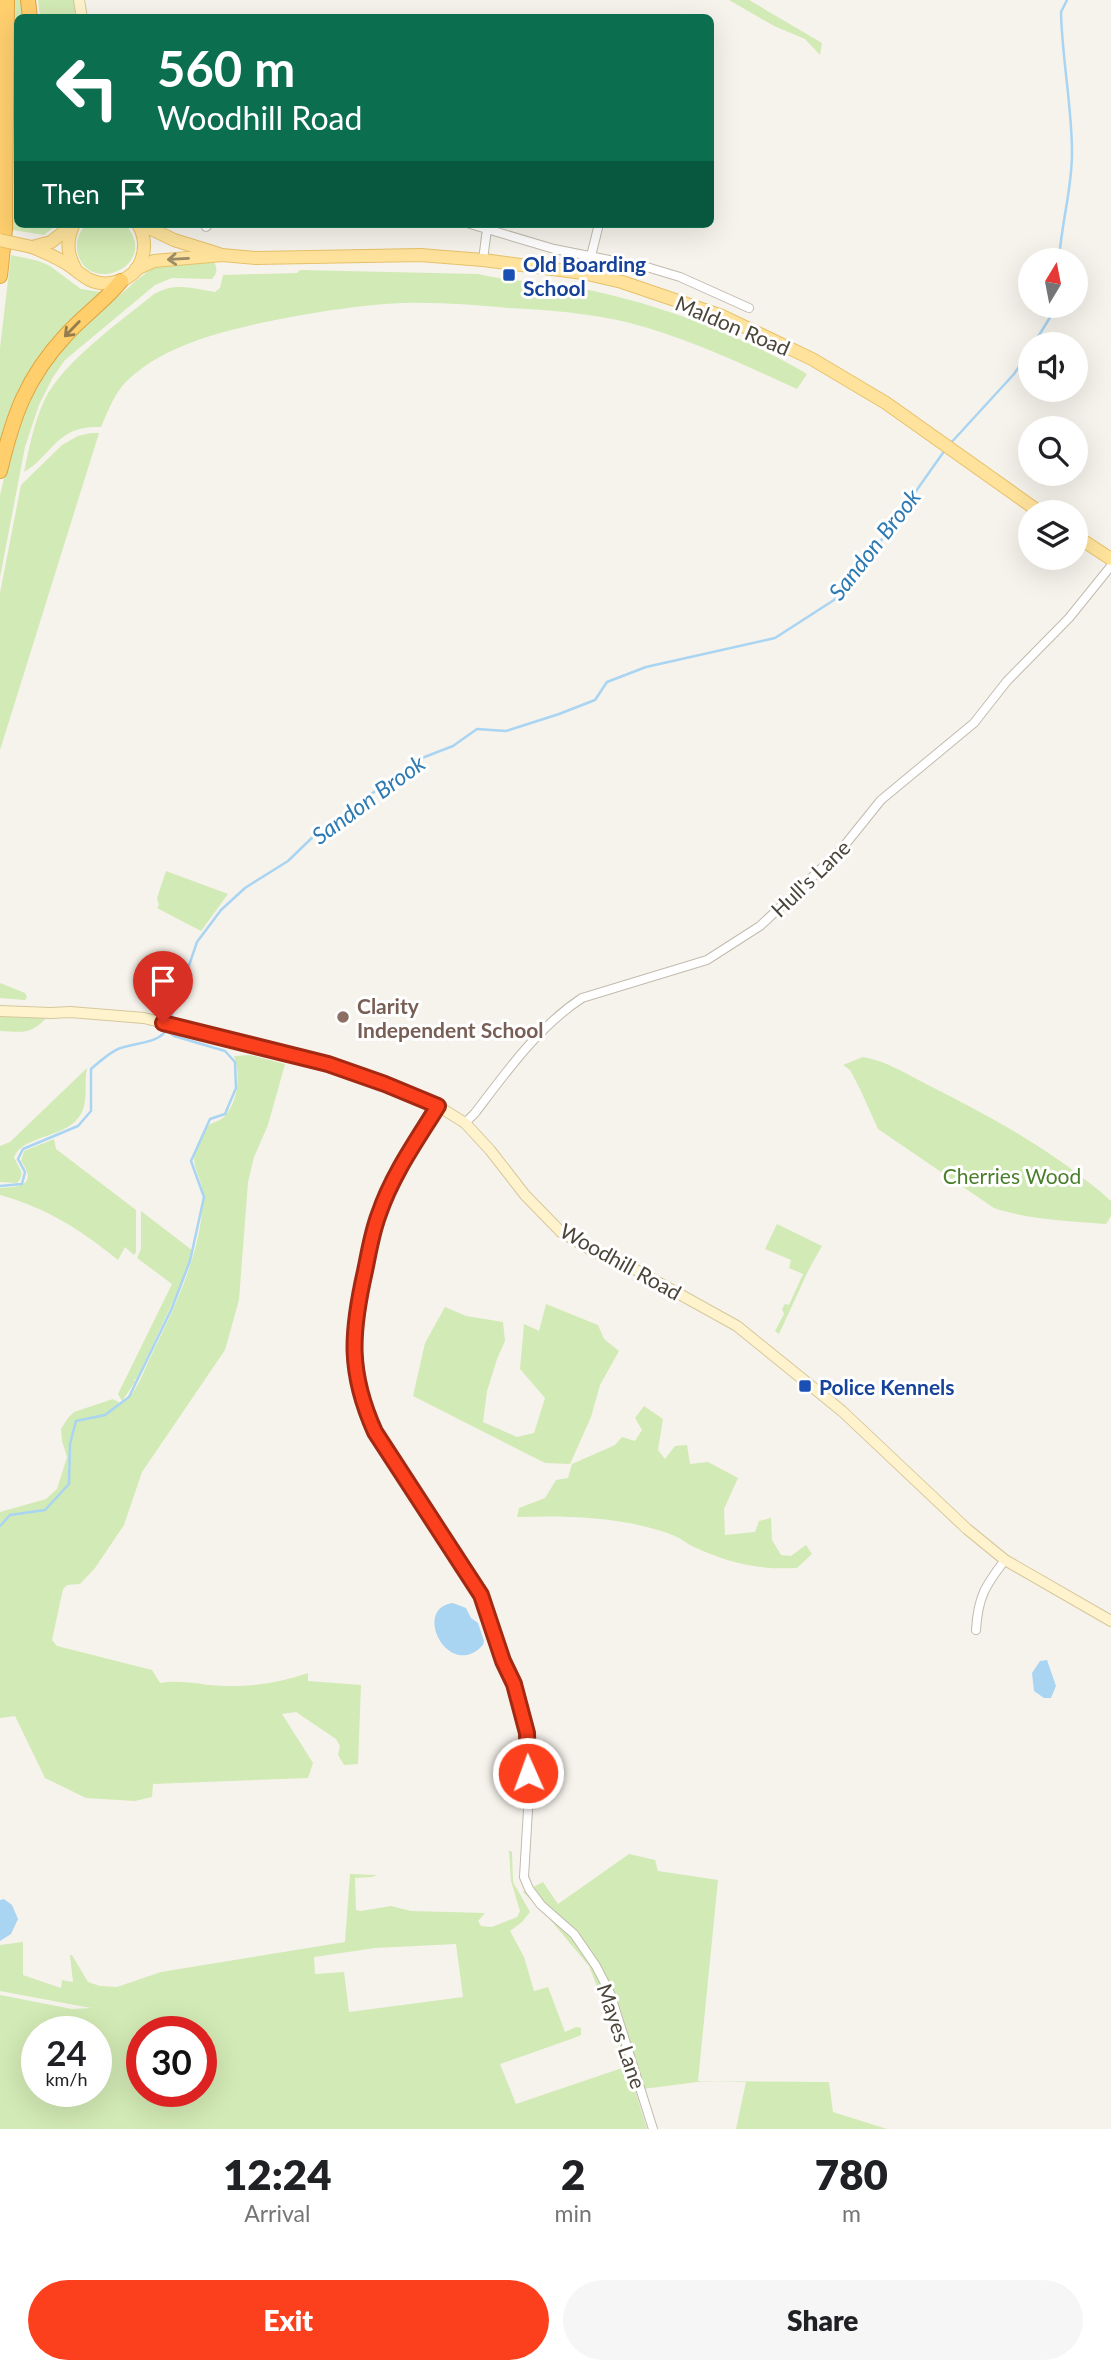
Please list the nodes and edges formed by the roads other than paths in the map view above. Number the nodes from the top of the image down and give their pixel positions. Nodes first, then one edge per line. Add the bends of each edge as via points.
1 (7, 0) edge
2 (69, 228) edge
3 (72, 228) edge
4 (141, 228) edge
5 (148, 228) edge
6 (484, 228) edge
7 (598, 228) edge
8 (487, 229) junction
9 (0, 240) edge
10 (32, 247) junction
11 (222, 255) junction
12 (591, 256) junction
13 (483, 260) junction
14 (76, 269) junction
15 (136, 269) junction
16 (0, 276) edge
17 (121, 281) junction
18 (749, 308) dead end
19 (0, 471) edge
20 (1022, 500) edge
21 (1088, 544) edge
22 (1111, 559) edge
23 (1111, 566) edge
24 (0, 1011) edge
25 (438, 1106) junction
26 (465, 1123) junction
27 (1005, 1560) junction
28 (1111, 1621) edge
29 (976, 1630) dead end
30 (653, 2129) edge

1 - 16 highway via 5,218
2 - 10 main road via 51,242
3 - 14 main road via 68,248
4 - 15 main road via 145,246
5 - 11 main road, Maldon Road
6 - 8 street, Maldon Road
7 - 12 street
8 - 12 street, Maldon Road
8 - 13 street
9 - 10 main road, bridge
10 - 14 main road
11 - 13 main road, Maldon Road via 420,255
11 -> 15 main road, Maldon Road via 154,261
12 - 18 street, Maldon Road via 680,277
13 - 20 main road, Maldon Road via 622,282 722,316 812,359 886,403
14 - 17 main road via 99,283
15 - 17 main road
17 -> 19 highway via 66,335 31,379
21 - 22 main road
23 - 26 street, Hull's Lane via 974,723 881,800 840,851 760,926 707,960 593,993 574,1003 527,1045
24 - 25 street, Woodhill Road via 144,1018 328,1064
25 - 26 street, Woodhill Road
25 - 30 street, Mayes Lane via 379,1213 355,1323 357,1382 375,1432 481,1595 527,1733 524,1877 541,1905 573,1934 610,1993
26 - 27 street, Woodhill Road via 561,1232 737,1326 842,1411
27 - 28 street, Woodhill Road
27 - 29 street via 979,1598

